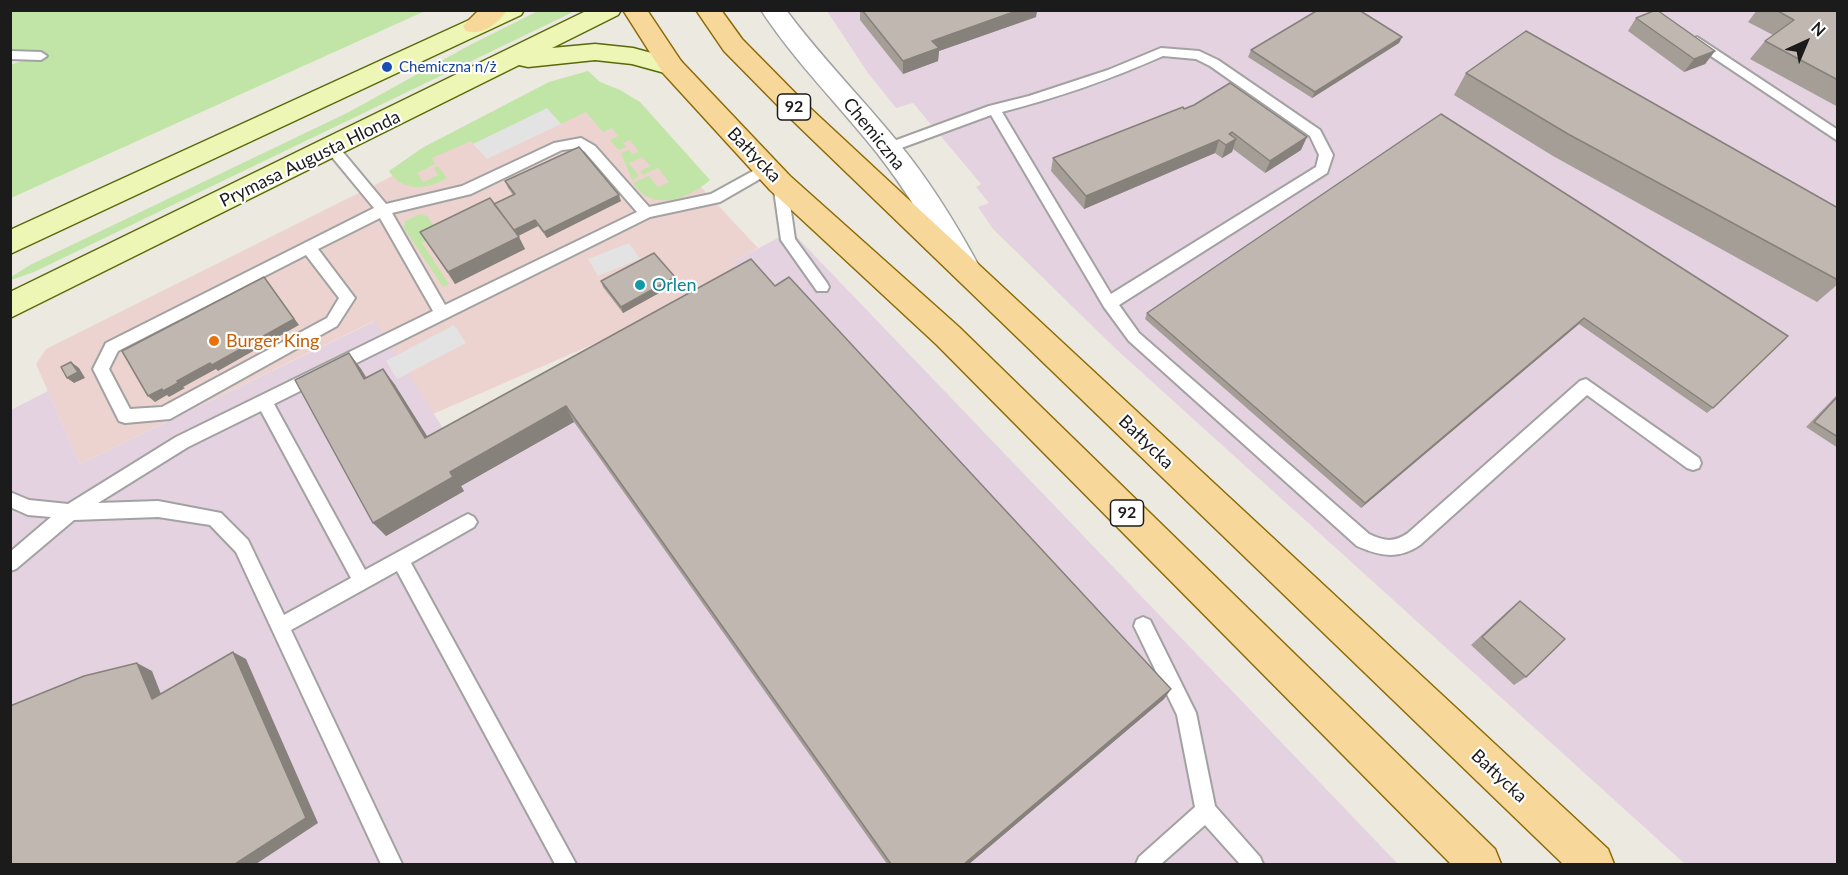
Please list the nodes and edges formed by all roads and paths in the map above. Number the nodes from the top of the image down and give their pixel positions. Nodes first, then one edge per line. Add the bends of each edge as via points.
1 (495, 10) edge
2 (512, 10) edge
3 (609, 10) edge
4 (635, 10) edge
5 (708, 10) edge
6 (773, 10) edge
7 (475, 26) junction
8 (1681, 30) edge
9 (10, 55) edge
10 (41, 56) dead end
11 (508, 61) junction
12 (672, 67) junction
13 (994, 109) junction
14 (1838, 137) edge
15 (332, 148) junction
16 (888, 148) junction
17 (774, 176) junction
18 (383, 210) junction
19 (645, 213) junction
20 (10, 243) edge
21 (309, 248) junction
22 (964, 267) junction
23 (822, 287) dead end
24 (1109, 303) junction
25 (10, 306) edge
26 (442, 313) junction
27 (264, 401) junction
28 (1693, 463) dead end
29 (10, 499) edge
30 (70, 512) junction
31 (468, 522) dead end
32 (400, 560) junction
33 (10, 563) edge
34 (362, 581) junction
35 (1143, 626) dead end
36 (280, 627) junction
37 (1206, 811) junction
38 (392, 864) edge
39 (566, 864) edge
40 (1146, 864) edge
41 (1253, 864) edge
42 (1480, 864) edge
43 (1593, 864) edge

1 - 7 main road
2 - 7 main road
3 - 11 main road, Prymasa Augusta Hlonda
4 - 12 main road, Bałtycka / 92
5 - 22 main road, Bałtycka / 92 via 733,45 800,113
6 - 16 street, Chemiczna
7 - 20 main road
8 - 14 lane
9 - 10 lane
11 - 12 main road via 595,52 633,56
11 - 15 main road, Prymasa Augusta Hlonda
12 - 17 main road, Bałtycka / 92
13 - 16 lane
13 - 24 lane
13 - 24 lane via 1113,73 1161,52 1177,52 1199,55 1214,63 1316,133 1326,155 1322,170
15 - 18 lane
15 - 25 main road, Prymasa Augusta Hlonda
16 - 22 street, Chemiczna via 931,209
17 - 19 lane via 715,198
17 - 23 lane via 788,240
17 - 42 main road, Bałtycka / 92 via 948,336
18 - 19 lane via 466,190 559,146 581,143
18 - 21 lane
18 - 26 lane
19 - 26 lane
21 - 21 lane via 112,347 101,369 125,416 164,414 332,322 347,298
22 - 43 main road, Bałtycka / 92
24 - 28 lane via 1134,337 1363,540 1382,549 1404,547 1586,386
26 - 27 lane
27 - 30 lane via 182,442
27 - 34 lane
29 - 30 lane via 28,507
30 - 33 lane
30 - 36 lane via 158,509 215,518 242,546
31 - 32 lane
32 - 34 lane
32 - 39 lane
34 - 36 lane
35 - 37 lane via 1186,713
36 - 38 lane
37 - 40 lane
37 - 41 lane

